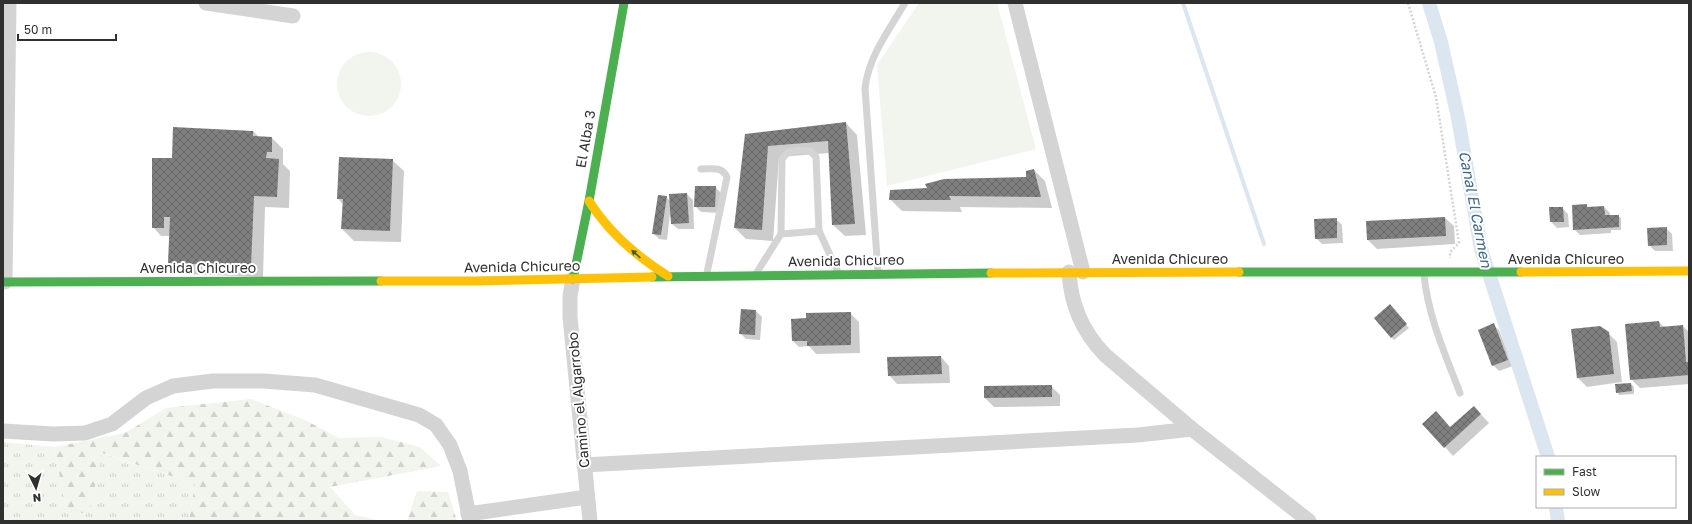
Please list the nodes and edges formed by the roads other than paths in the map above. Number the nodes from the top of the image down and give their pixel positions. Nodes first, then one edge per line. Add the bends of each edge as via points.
1 (9, 3) edge
2 (206, 3) edge
3 (624, 3) edge
4 (905, 3) edge
5 (1015, 3) edge
6 (293, 16) dead end
7 (701, 169) dead end
8 (589, 201) junction
9 (600, 227) junction
10 (583, 231) junction
11 (819, 231) junction
12 (781, 234) junction
13 (1689, 271) edge
14 (1076, 272) junction
15 (1424, 272) junction
16 (839, 274) junction
17 (878, 274) junction
18 (754, 275) junction
19 (668, 276) junction
20 (707, 276) junction
21 (573, 279) junction
22 (4, 282) edge
23 (1460, 393) dead end
24 (1192, 429) junction
25 (3, 431) edge
26 (584, 465) junction
27 (587, 497) junction
28 (469, 517) edge
29 (590, 521) edge
30 (1309, 521) edge

1 - 22 street
2 - 6 street
3 - 8 main road, El Alba 3
4 - 17 lane via 872,59 865,88
5 - 14 street
7 - 20 lane via 720,169 726,177
8 - 9 main road
8 - 10 main road, El Alba 3
9 - 10 main road
19 -> 9 main road
10 - 21 main road, El Alba 3
11 - 12 lane
11 - 12 lane via 816,157 810,151 799,150 788,152 782,158
11 - 16 lane
12 - 18 lane
13 - 15 main road, Avenida Chicureo
14 - 15 main road, Avenida Chicureo
14 - 17 main road, Avenida Chicureo
14 - 24 street via 1072,297 1075,309 1095,344
15 - 23 lane via 1426,294 1434,325
16 - 17 main road, Avenida Chicureo
16 - 18 main road, Avenida Chicureo
18 - 20 main road, Avenida Chicureo
19 - 20 main road, Avenida Chicureo
19 - 21 main road, Avenida Chicureo
21 - 22 main road, Avenida Chicureo
21 - 26 street, Camino el Algarrobo via 570,317
24 - 26 street via 1138,435
24 - 30 street
25 - 28 street via 85,433 112,424 146,398 173,386 213,381 315,385 419,415 436,425 450,445 460,471
26 - 27 street, Camino el Algarrobo
27 - 28 street
27 - 29 street, Camino el Algarrobo

